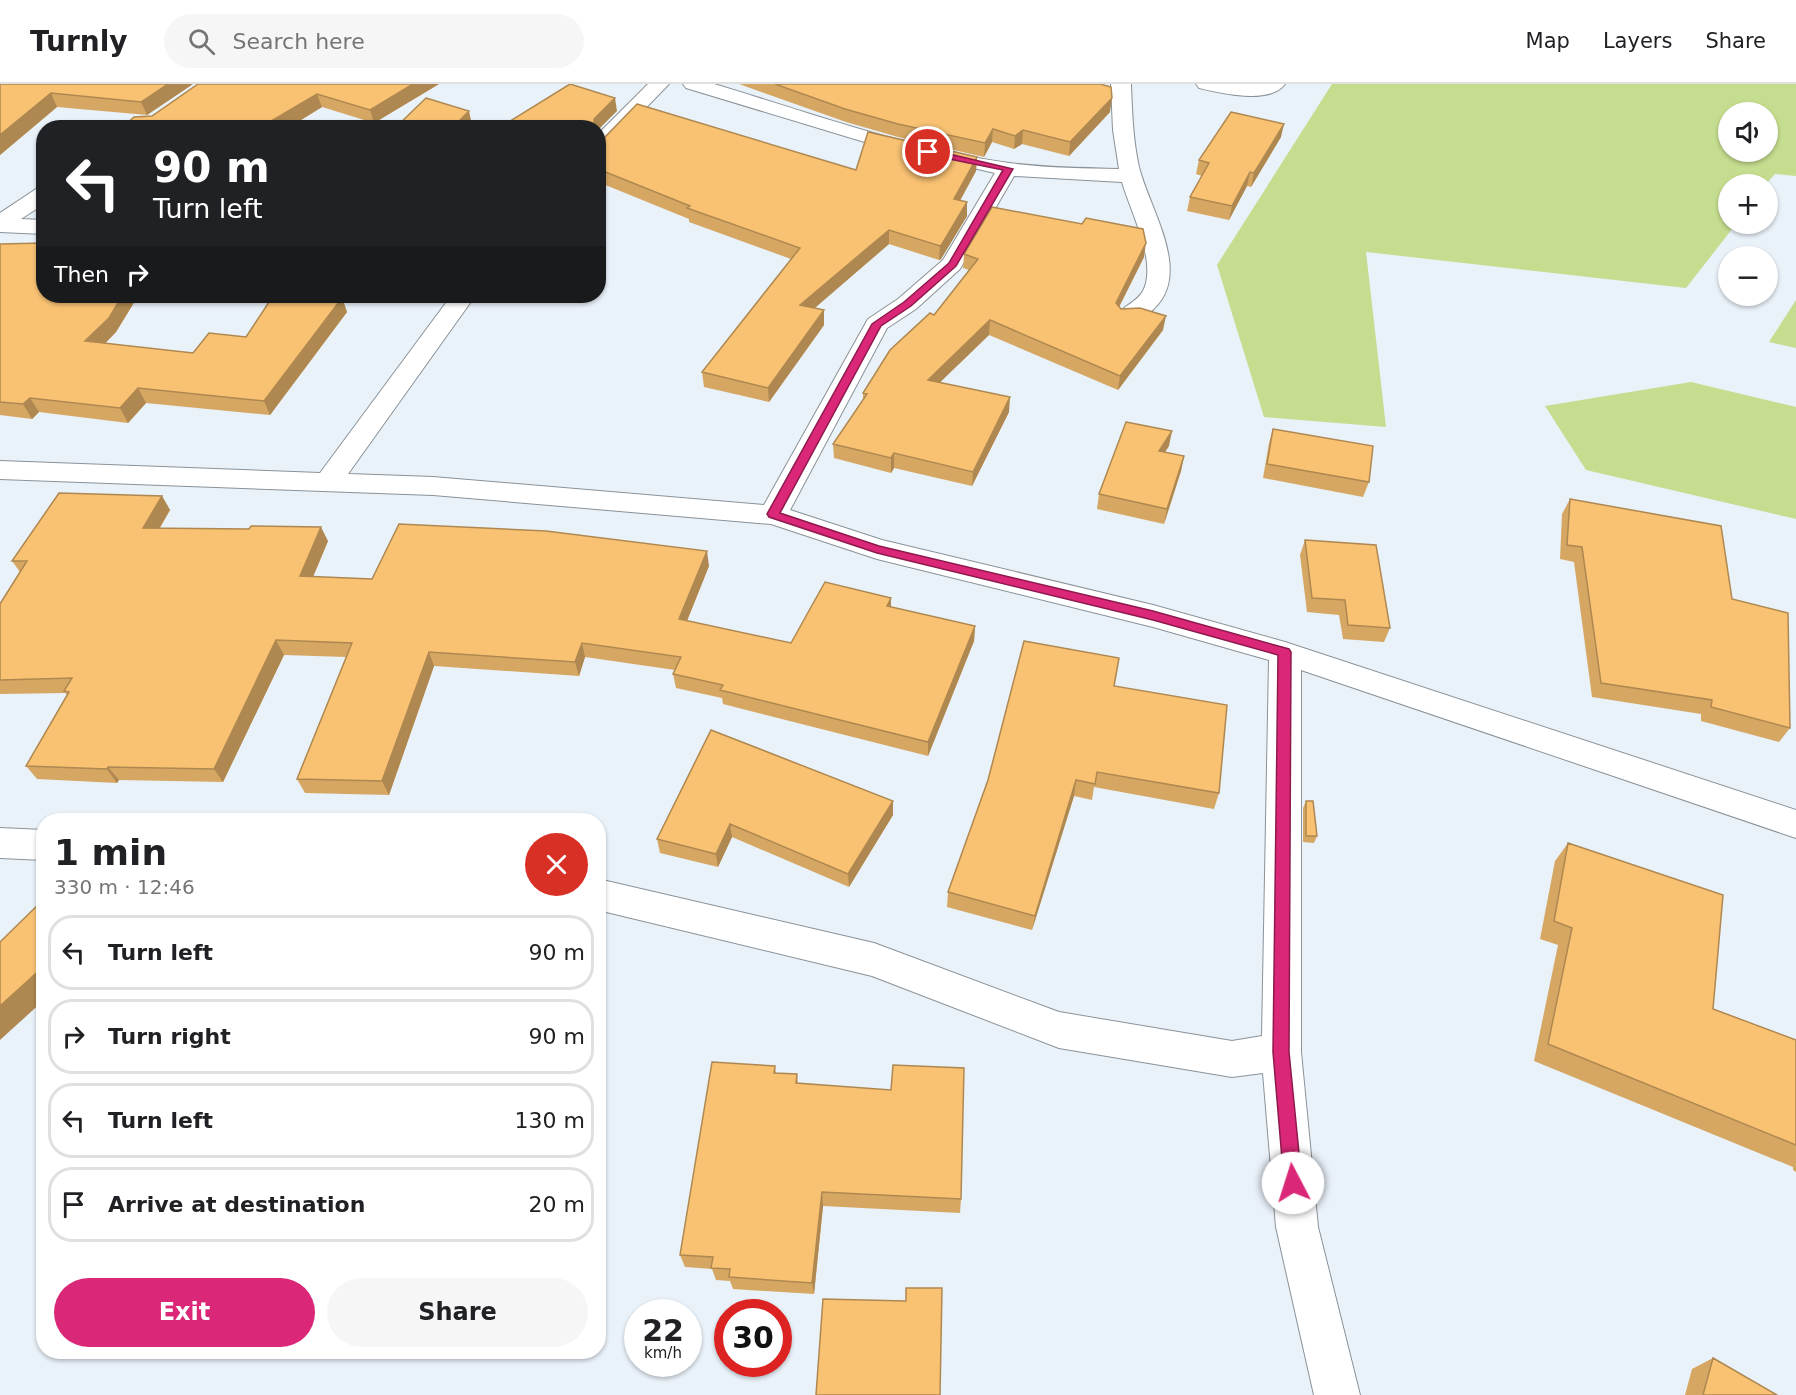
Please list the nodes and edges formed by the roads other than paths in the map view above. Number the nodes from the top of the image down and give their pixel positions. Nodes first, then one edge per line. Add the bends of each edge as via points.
1 (659, 84) edge
2 (693, 84) edge
3 (1121, 84) edge
4 (1206, 84) edge
5 (1275, 84) edge
6 (606, 138) edge
7 (1008, 169) junction
8 (1131, 176) junction
9 (36, 199) edge
10 (0, 224) edge
11 (36, 226) edge
12 (458, 303) edge
13 (1128, 316) edge
14 (0, 470) edge
15 (328, 481) junction
16 (773, 514) junction
17 (1285, 652) junction
18 (1796, 824) edge
19 (0, 843) edge
20 (36, 845) edge
21 (606, 896) edge
22 (1281, 1052) junction
23 (1337, 1395) edge

1 - 6 street
2 - 7 street via 887,143
3 - 8 street
4 - 5 street via 1247,91
7 - 8 street
7 - 16 street via 952,264 907,304 877,324
8 - 13 street via 1156,253 1159,281 1150,302
9 - 10 street
10 - 11 street
12 - 15 street
14 - 15 street
15 - 16 street
16 - 17 street via 877,549
17 - 18 street
17 - 22 street
19 - 20 street
21 - 22 street via 874,960 1059,1030 1232,1059
22 - 23 street via 1297,1227

